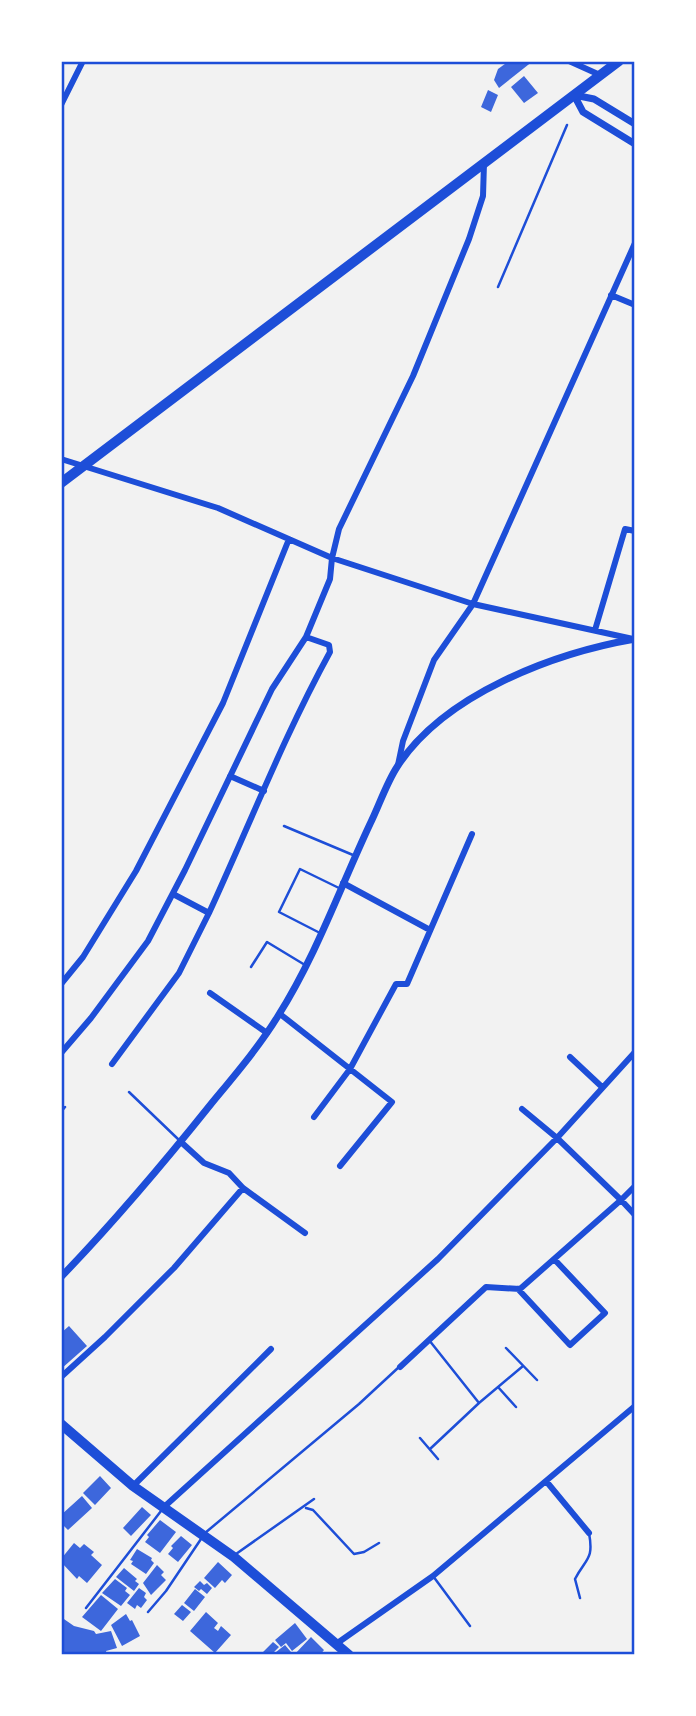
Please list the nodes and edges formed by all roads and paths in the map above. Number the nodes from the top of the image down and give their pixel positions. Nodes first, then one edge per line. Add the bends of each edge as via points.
1 (83, 61) edge
2 (569, 61) edge
3 (619, 61) edge
4 (600, 75) junction
5 (574, 95) junction
6 (61, 105) edge
7 (635, 124) edge
8 (567, 125) dead end
9 (635, 144) edge
10 (484, 163) junction
11 (635, 243) edge
12 (498, 287) dead end
13 (611, 295) junction
14 (635, 304) edge
15 (61, 459) edge
16 (84, 466) junction
17 (61, 482) edge
18 (635, 531) edge
19 (289, 539) junction
20 (332, 558) junction
21 (473, 604) junction
22 (595, 630) junction
23 (306, 637) junction
24 (635, 639) edge
25 (397, 767) junction
26 (230, 776) junction
27 (264, 791) junction
28 (284, 826) dead end
29 (472, 834) dead end
30 (356, 856) junction
31 (342, 886) junction
32 (173, 894) junction
33 (209, 913) junction
34 (430, 930) junction
35 (321, 933) junction
36 (305, 965) junction
37 (251, 967) dead end
38 (61, 984) edge
39 (210, 993) dead end
40 (280, 1014) junction
41 (267, 1034) junction
42 (635, 1052) edge
43 (61, 1053) edge
44 (570, 1057) dead end
45 (112, 1064) dead end
46 (350, 1069) junction
47 (602, 1087) junction
48 (129, 1092) dead end
49 (65, 1107) dead end
50 (522, 1109) dead end
51 (61, 1112) edge
52 (314, 1117) dead end
53 (557, 1138) junction
54 (181, 1142) junction
55 (340, 1166) dead end
56 (635, 1186) edge
57 (243, 1188) junction
58 (621, 1200) junction
59 (635, 1215) edge
60 (305, 1233) dead end
61 (554, 1259) junction
62 (61, 1277) edge
63 (518, 1289) junction
64 (429, 1340) junction
65 (506, 1348) dead end
66 (271, 1349) dead end
67 (523, 1366) junction
68 (400, 1367) joint
69 (61, 1377) edge
70 (537, 1380) dead end
71 (498, 1387) junction
72 (479, 1403) junction
73 (635, 1406) edge
74 (516, 1407) dead end
75 (61, 1424) edge
76 (420, 1438) dead end
77 (430, 1449) junction
78 (438, 1459) dead end
79 (546, 1481) junction
80 (133, 1486) junction
81 (314, 1500) dead end
82 (163, 1507) junction
83 (305, 1507) junction
84 (589, 1533) joint
85 (204, 1535) junction
86 (379, 1543) dead end
87 (234, 1557) junction
88 (433, 1576) junction
89 (580, 1598) dead end
90 (86, 1608) dead end
91 (148, 1612) dead end
92 (470, 1626) dead end
93 (336, 1644) junction
94 (349, 1655) edge

1 - 6 street
2 - 4 street
3 - 4 main road
4 - 5 main road
5 - 7 street via 594,99
5 - 9 street via 583,111
5 - 10 main road
8 - 12 path
10 - 16 main road
10 - 20 street via 483,196 469,239 413,376 339,529
11 - 13 street
13 - 14 street
13 - 21 street
15 - 16 street
16 - 17 main road
16 - 19 street via 218,508
18 - 22 street via 625,529
19 - 20 street
19 - 38 street via 223,702 136,872
20 - 21 street
20 - 23 street via 330,579
21 - 22 street
21 - 25 street via 434,660
22 - 24 street
23 - 26 street via 272,689
23 - 27 street via 329,645 330,652 301,704
24 - 25 street via 556,659 491,687 441,722
25 - 30 street
26 - 27 street
26 - 32 street
27 - 33 street
28 - 30 lane
29 - 34 street
30 - 31 street
31 - 34 street
31 - 35 street
31 - 35 lane via 300,869 279,912
32 - 33 street
32 - 43 street via 148,941
33 - 45 street via 179,973
34 - 46 street via 407,984 396,984
35 - 36 street
36 - 37 lane via 267,942
36 - 40 street
39 - 41 street
40 - 41 street
40 - 46 street
41 - 54 street
42 - 47 street
44 - 47 street
46 - 52 street
46 - 55 street via 392,1102
47 - 53 street
48 - 54 lane
49 - 51 lane
50 - 53 street
53 - 58 street
53 - 82 street via 438,1259
54 - 57 street via 204,1163 229,1173
54 - 62 street
56 - 58 street
57 - 60 street
57 - 69 street via 174,1268
58 - 59 street
58 - 61 street
61 - 63 street
61 - 63 street via 605,1313 570,1345
63 - 64 street via 486,1287
64 - 68 street
64 - 72 lane
65 - 67 lane
66 - 80 street
67 - 70 lane
67 - 71 lane
68 - 85 lane
71 - 72 lane
71 - 74 lane
72 - 77 lane
73 - 79 street
75 - 80 main road
76 - 77 lane
77 - 78 lane
79 - 84 street
79 - 88 street
80 - 82 main road
81 - 83 lane
82 - 85 main road
82 - 90 lane
83 - 86 lane via 354,1554
83 - 87 lane
84 - 89 lane via 589,1562 575,1579
85 - 87 main road
85 - 91 lane
87 - 93 main road
88 - 92 lane
88 - 93 street
93 - 94 main road

